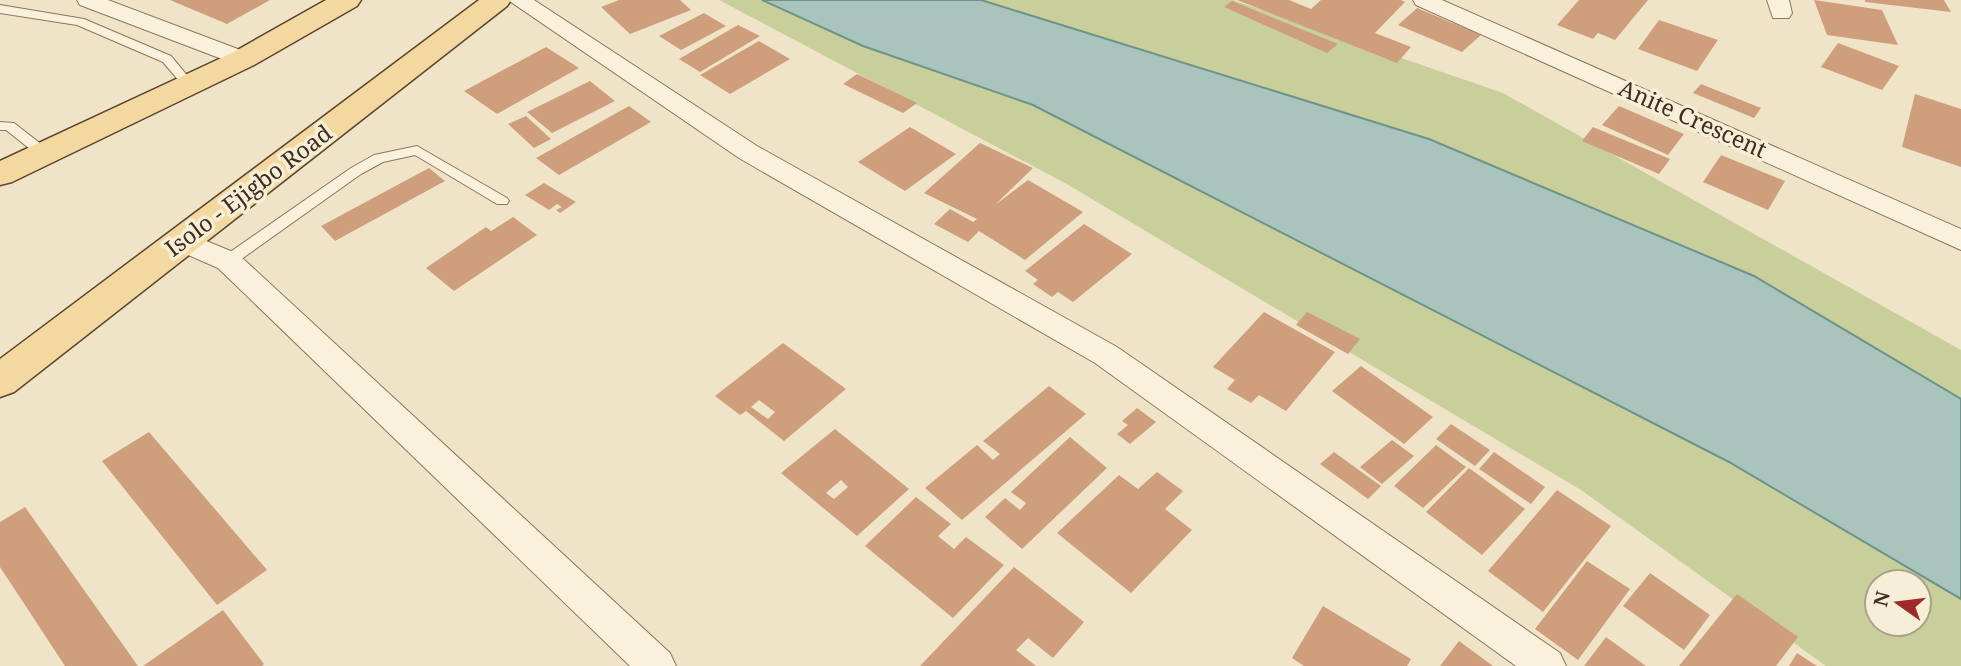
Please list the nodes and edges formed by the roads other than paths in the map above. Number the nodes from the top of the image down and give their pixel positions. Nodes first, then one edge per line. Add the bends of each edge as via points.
1 (88, 0) edge
2 (347, 0) edge
3 (497, 0) edge
4 (519, 0) edge
5 (1424, 0) edge
6 (0, 9) edge
7 (243, 59) junction
8 (189, 85) junction
9 (0, 126) edge
10 (45, 154) junction
11 (0, 174) edge
12 (502, 201) dead end
13 (1961, 240) edge
14 (182, 241) junction
15 (228, 261) junction
16 (0, 381) edge
17 (657, 666) edge
18 (1547, 666) edge

1 - 7 street
2 - 7 main road
3 - 14 main road, Isolo - Ejigbo Road
4 - 18 street via 748,152 1106,355
5 - 13 street, Anite Crescent
6 - 8 lane via 80,22 167,59
7 - 8 main road
8 - 10 main road
9 - 10 lane via 9,126
10 - 11 main road
12 - 15 lane via 417,150 379,158
14 - 15 street
14 - 16 main road, Isolo - Ejigbo Road
15 - 17 street

